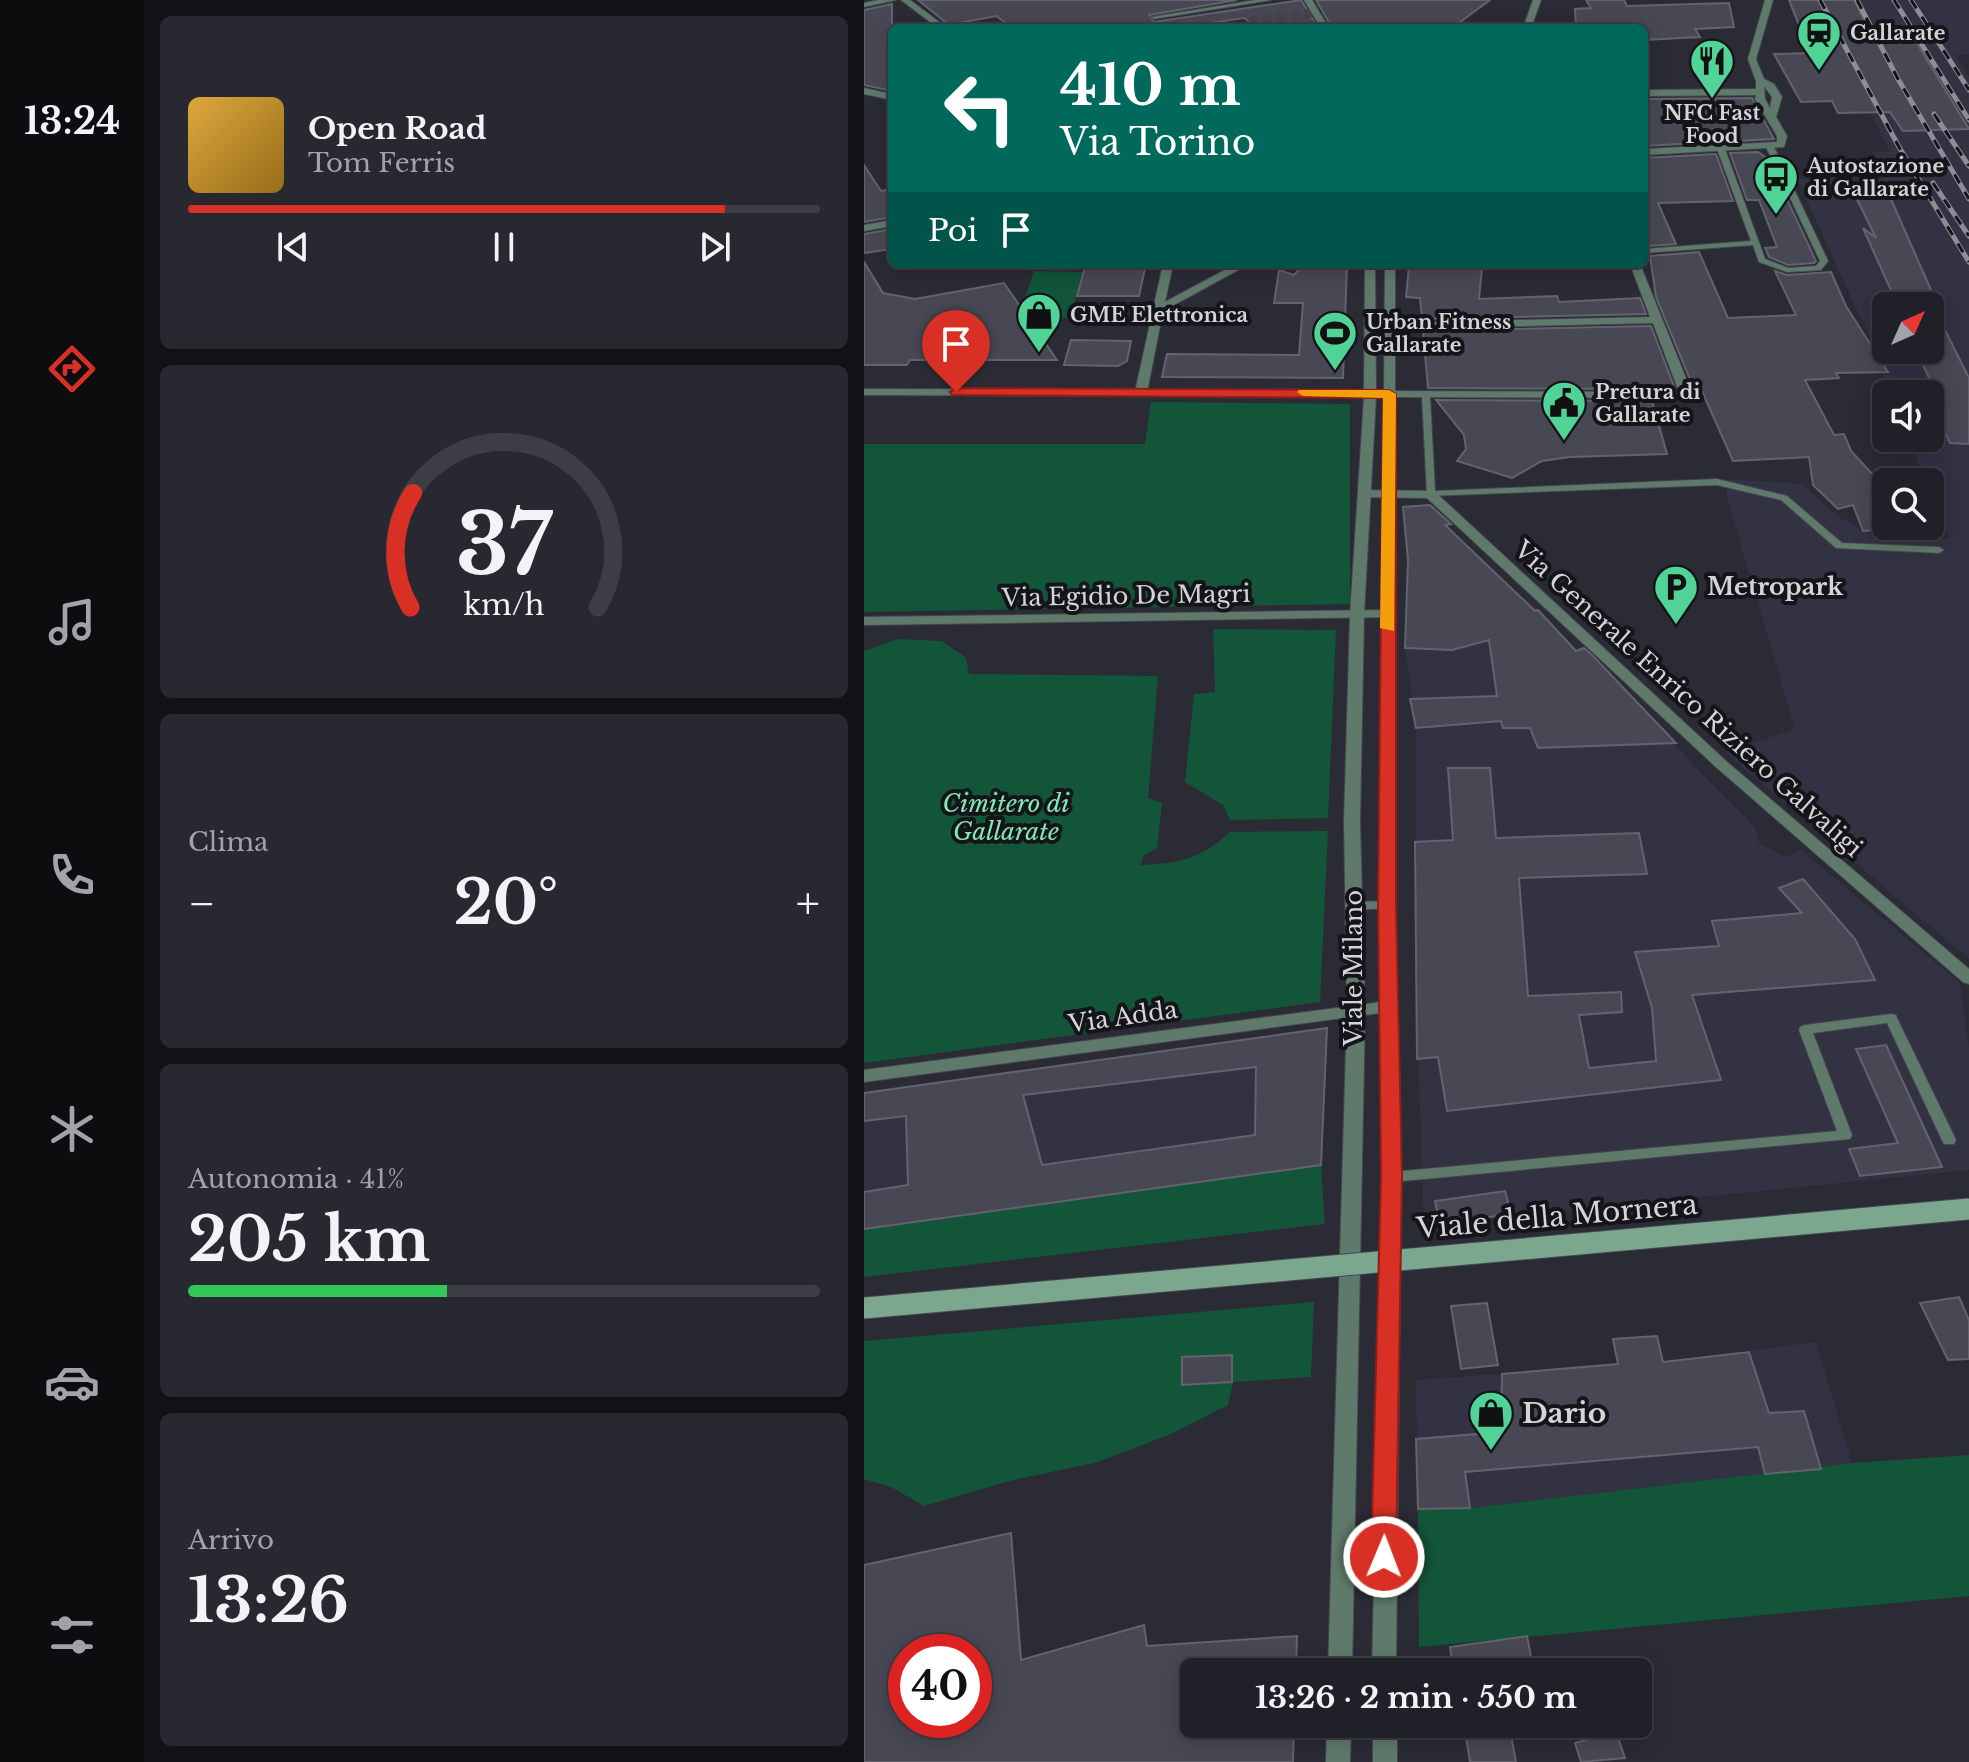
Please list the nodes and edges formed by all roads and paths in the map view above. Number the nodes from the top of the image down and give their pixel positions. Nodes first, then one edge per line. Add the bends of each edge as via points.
1 (892, 0) edge
2 (905, 0) edge
3 (1268, 0) edge
4 (1308, 0) edge
5 (1537, 0) edge
6 (1769, 0) edge
7 (864, 5) edge
8 (1154, 17) dead end
9 (938, 24) edge
10 (1323, 24) edge
11 (1528, 24) edge
12 (1760, 81) junction
13 (864, 91) edge
14 (1758, 92) junction
15 (1648, 93) edge
16 (888, 96) edge
17 (1772, 116) junction
18 (1770, 147) junction
19 (1721, 149) junction
20 (1648, 152) edge
21 (888, 224) edge
22 (864, 228) edge
23 (1755, 243) junction
24 (1648, 251) edge
25 (1167, 268) edge
26 (1237, 268) edge
27 (1370, 268) edge
28 (1390, 268) edge
29 (1636, 268) edge
30 (1160, 309) junction
31 (1656, 320) junction
32 (1390, 326) junction
33 (864, 392) edge
34 (1141, 392) junction
35 (1370, 394) junction
36 (1389, 394) junction
37 (1426, 396) junction
38 (1363, 494) junction
39 (1391, 494) junction
40 (1430, 494) junction
41 (1939, 550) dead end
42 (1388, 614) junction
43 (1357, 615) junction
44 (864, 621) edge
45 (1387, 905) junction
46 (1355, 906) junction
47 (1969, 978) edge
48 (1389, 1007) junction
49 (1356, 1011) junction
50 (864, 1076) edge
51 (1949, 1140) dead end
52 (1392, 1177) junction
53 (1969, 1209) edge
54 (864, 1308) edge
55 (1340, 1658) edge
56 (1384, 1658) edge
57 (1339, 1738) edge
58 (1385, 1738) edge
59 (1338, 1762) edge
60 (1385, 1762) edge

1 - 7 street
2 - 9 street
3 - 8 lane
4 - 10 street
5 - 11 street
6 - 12 street via 1752,55
12 - 14 street
12 - 17 street via 1777,97
13 - 16 street
14 - 15 street
14 - 17 street
17 - 18 street via 1782,136 1781,145
18 - 19 street
18 - 23 lane via 1824,261 1809,270 1778,268 1762,260
19 - 20 street
19 - 23 lane
21 - 22 street
23 - 24 lane
25 - 30 street
26 - 30 street
27 - 35 street, Viale Milano
28 - 32 street, Viale Milano
29 - 31 street
30 - 34 street
31 - 32 street
31 - 37 street via 1686,393 1682,396
32 - 36 street, Viale Milano
33 - 34 street
34 - 35 street
35 - 36 street
35 - 38 street, Viale Milano
36 - 37 street
36 - 39 street, Viale Milano
37 - 40 lane
38 - 39 street
38 - 43 street, Viale Milano
39 - 40 street
39 - 42 street, Viale Milano
40 - 41 lane via 1717,482 1784,498 1839,546
40 - 47 street, Via Generale Enrico Riziero Galvaligi via 1721,764
42 - 43 street, Via Egidio De Magri
42 - 45 street, Viale Milano
43 - 44 street, Via Egidio De Magri
43 - 46 street, Viale Milano
45 - 46 lane
45 - 48 street, Viale Milano
46 - 49 street, Viale Milano
48 - 49 street, Via Adda
48 - 52 street, Viale Milano
49 - 50 street, Via Adda
49 - 55 street, Viale Milano
51 - 52 lane via 1891,1018 1805,1030 1845,1135
52 - 56 street, Viale Milano
53 - 54 main road, Viale della Mornera, bridge
57 - 59 street
58 - 60 street

